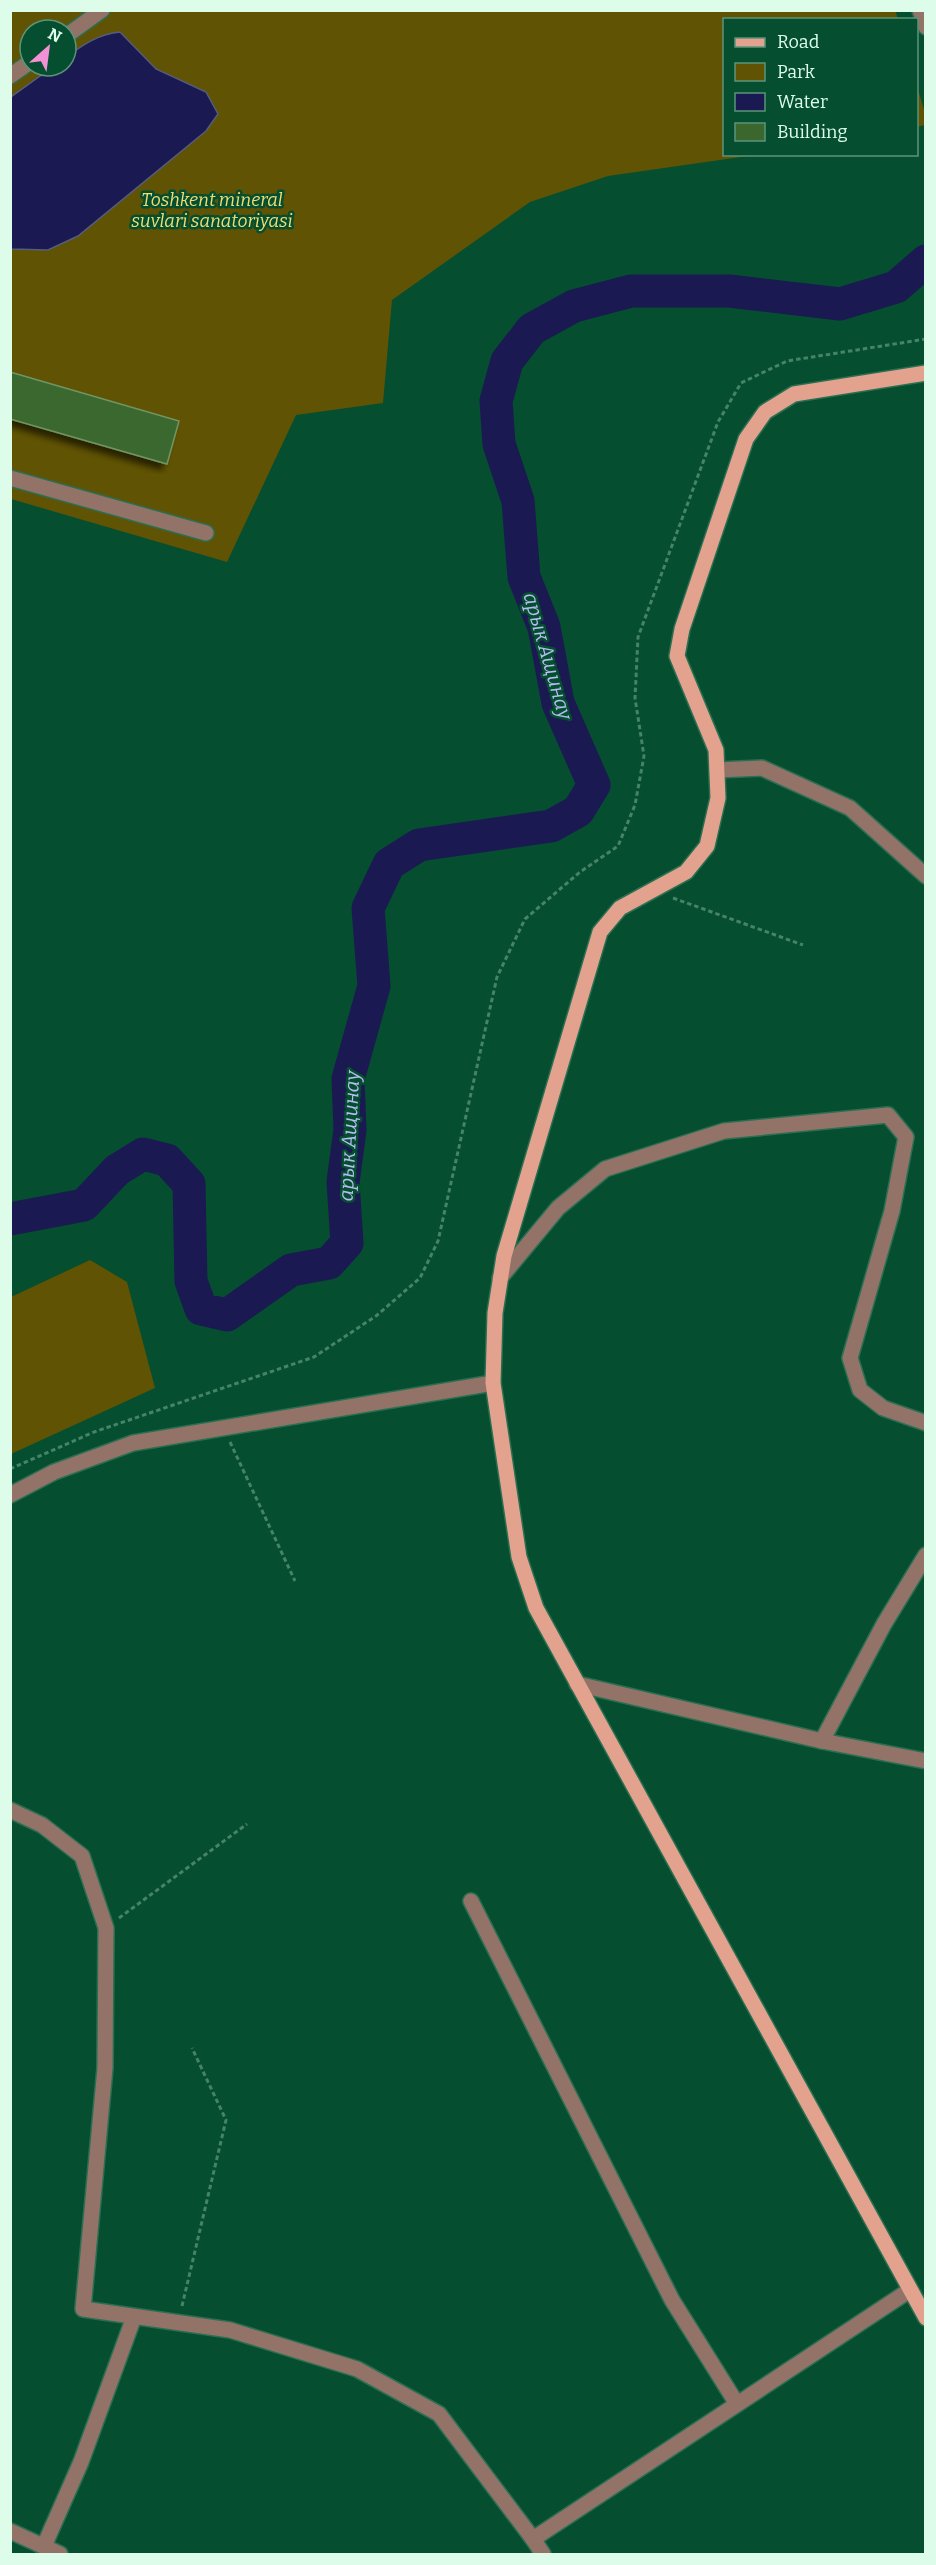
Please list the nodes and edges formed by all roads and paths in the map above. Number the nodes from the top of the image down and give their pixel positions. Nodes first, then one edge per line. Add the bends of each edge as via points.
1 (102, 10) edge
2 (920, 10) edge
3 (78, 27) edge
4 (926, 27) edge
5 (926, 339) edge
6 (926, 374) edge
7 (10, 478) edge
8 (206, 533) dead end
9 (717, 770) junction
10 (926, 876) edge
11 (651, 890) junction
12 (803, 945) dead end
13 (500, 1278) junction
14 (493, 1383) junction
15 (926, 1423) edge
16 (223, 1427) junction
17 (10, 1469) edge
18 (10, 1495) edge
19 (926, 1555) edge
20 (295, 1581) dead end
21 (577, 1684) junction
22 (822, 1741) junction
23 (926, 1761) edge
24 (10, 1810) edge
25 (248, 1824) dead end
26 (471, 1901) dead end
27 (106, 1928) junction
28 (192, 2048) dead end
29 (910, 2290) junction
30 (134, 2316) junction
31 (926, 2318) edge
32 (178, 2323) junction
33 (737, 2404) junction
34 (10, 2531) edge
35 (533, 2539) junction
36 (44, 2546) junction
37 (60, 2554) edge
38 (543, 2554) edge

1 - 3 street
2 - 4 street
5 - 17 path via 788,361 741,383 718,422 638,638 635,698 644,756 635,805 618,846 580,872 525,919 496,977 438,1241 420,1278 376,1316 314,1357 94,1432
6 - 9 main road via 794,394 765,412 746,439 682,629 677,656 716,750
7 - 8 street
9 - 10 street via 762,768 849,808
9 - 11 main road via 718,798 707,846 686,872
11 - 12 path
11 - 13 main road via 620,908 600,932
13 - 14 main road
13 - 15 street via 558,1208 605,1169 724,1131 888,1115 906,1137 892,1211 850,1358 860,1390 883,1407
14 - 16 street
14 - 21 main road via 519,1557 536,1608
16 - 18 street via 133,1443 54,1472
16 - 20 path
19 - 22 street
21 - 22 street
21 - 29 main road
22 - 23 street
24 - 27 street via 42,1825 82,1856
25 - 27 path
26 - 33 street via 672,2300
27 - 30 street via 105,2068 83,2309
28 - 32 path via 226,2120
29 - 31 main road
29 - 33 street
30 - 32 street
30 - 36 street via 81,2462
32 - 35 street via 230,2331 357,2368 439,2414
33 - 35 street
34 - 36 street
35 - 38 street
36 - 37 street

